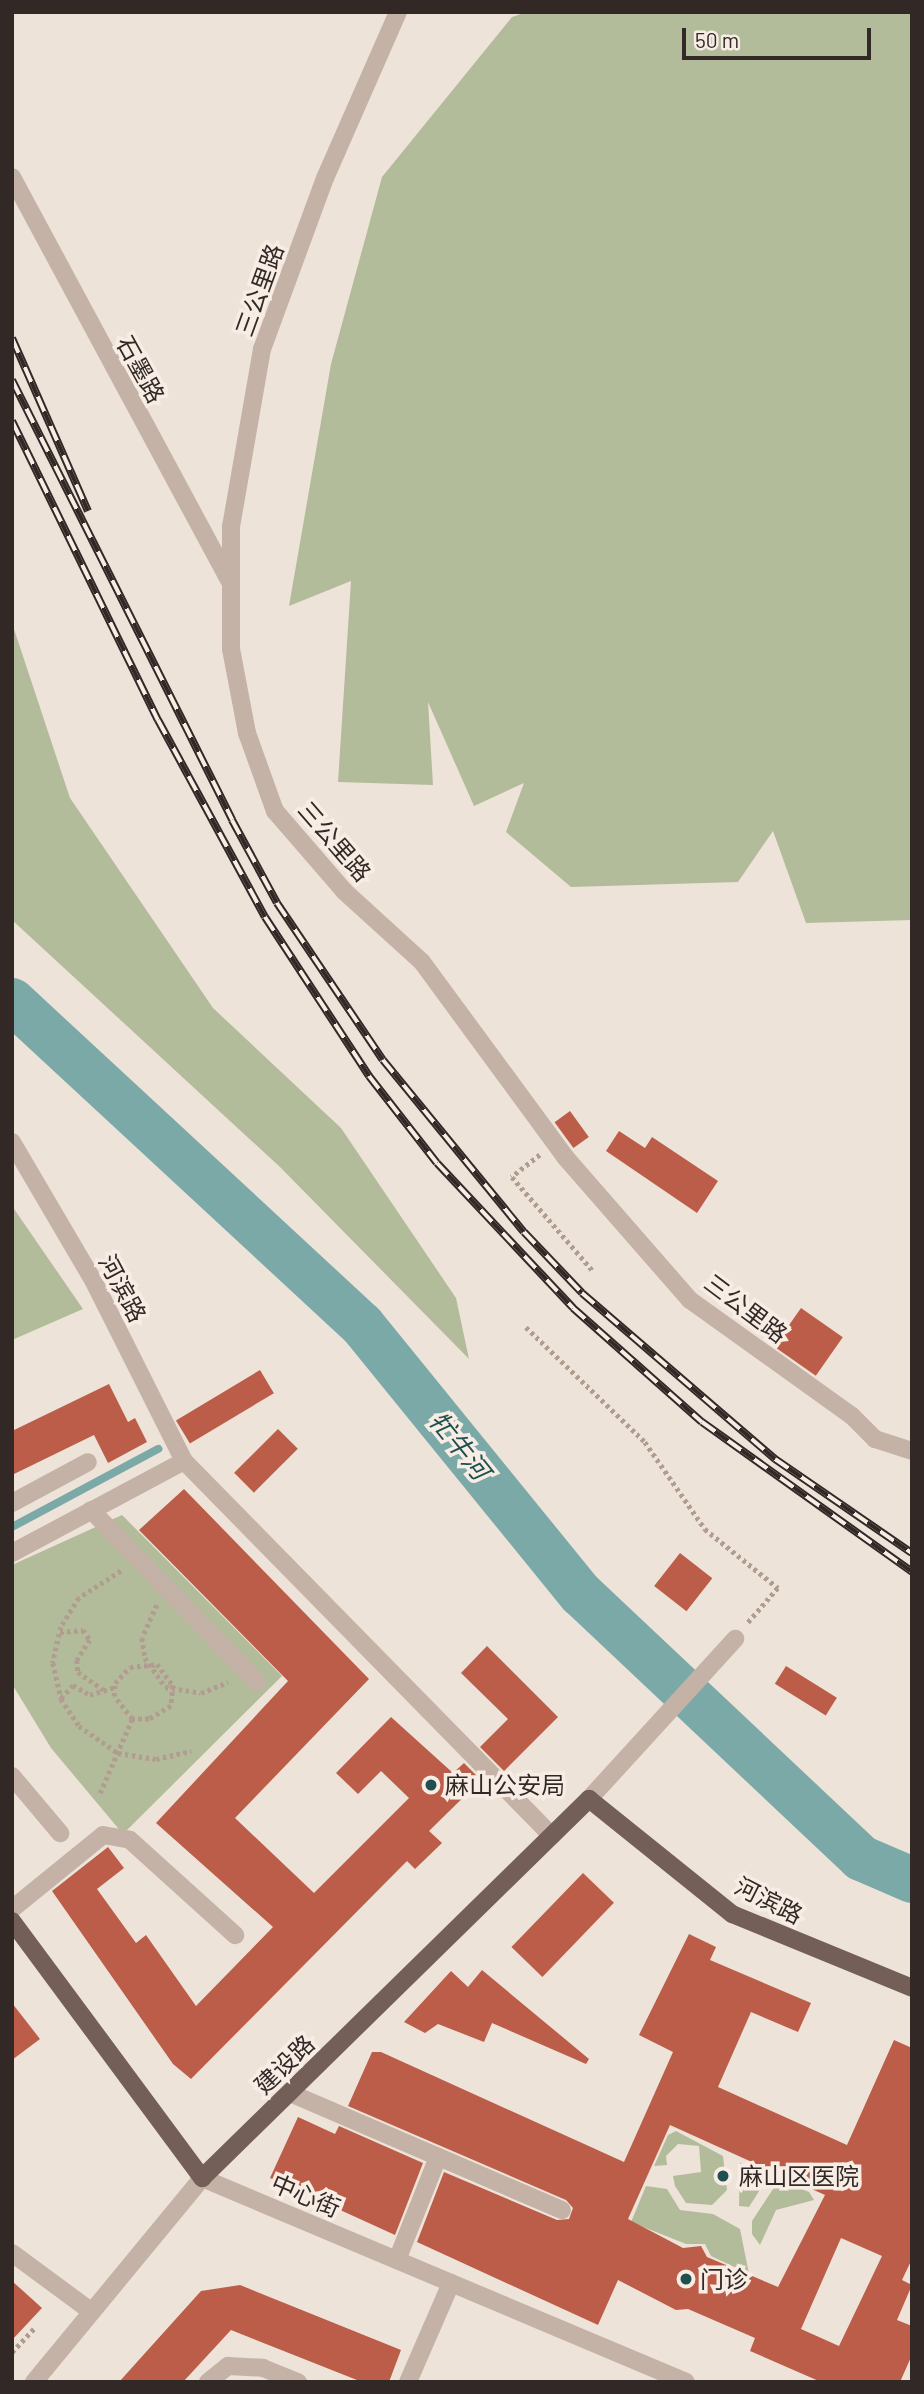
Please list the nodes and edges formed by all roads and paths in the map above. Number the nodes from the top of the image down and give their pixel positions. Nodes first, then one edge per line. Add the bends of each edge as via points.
1 (398, 12) edge
2 (12, 177) edge
3 (231, 583) junction
4 (12, 1142) edge
5 (555, 1142) junction
6 (593, 1271) dead end
7 (526, 1327) dead end
8 (912, 1451) edge
9 (88, 1461) dead end
10 (184, 1461) junction
11 (12, 1503) edge
12 (91, 1510) junction
13 (12, 1553) edge
14 (141, 1562) junction
15 (170, 1592) junction
16 (60, 1632) junction
17 (735, 1639) joint
18 (243, 1668) junction
19 (257, 1682) dead end
20 (115, 1687) junction
21 (104, 1690) junction
22 (173, 1691) junction
23 (61, 1699) junction
24 (132, 1719) junction
25 (191, 1751) dead end
26 (118, 1753) junction
27 (12, 1776) edge
28 (100, 1793) dead end
29 (589, 1799) junction
30 (60, 1833) dead end
31 (552, 1836) junction
32 (12, 1909) edge
33 (12, 1921) edge
34 (235, 1934) dead end
35 (912, 1989) edge
36 (290, 2092) junction
37 (438, 2157) junction
38 (202, 2178) junction
39 (562, 2210) dead end
40 (12, 2253) edge
41 (397, 2260) junction
42 (451, 2283) junction
43 (92, 2312) junction
44 (34, 2328) dead end
45 (12, 2352) edge
46 (34, 2382) edge
47 (208, 2382) edge
48 (298, 2382) edge
49 (408, 2382) edge
50 (686, 2382) edge

1 - 3 street, 三公里路 via 325,178 262,349 231,527
2 - 3 street, 石墨路
3 - 5 street, 三公里路 via 231,649 247,733 275,811 344,891 422,962
4 - 10 street, 河滨路 via 94,1282
5 - 6 path via 512,1177
5 - 8 street, 三公里路 via 690,1300 852,1416 875,1439
7 - 17 path via 645,1442 705,1529 778,1588
9 - 11 street
10 - 12 street
10 - 31 street, 河滨路
12 - 13 street
12 - 14 street
14 - 15 street
14 - 16 path via 107,1576 79,1598
15 - 18 street
15 - 22 path via 152,1610 142,1638 155,1676
16 - 21 path via 83,1630 90,1640 76,1660 78,1672
16 - 23 path via 53,1663
17 - 29 street
18 - 19 street
18 - 22 path via 226,1683 201,1693
20 - 21 path
20 - 22 path via 120,1674 143,1663 168,1673
20 - 24 path via 120,1708
21 - 23 path via 90,1696 73,1685
22 - 24 path via 171,1706 162,1714
23 - 26 path via 79,1726
24 - 26 path
25 - 26 path via 156,1759
26 - 28 path
27 - 30 street
29 - 31 main road, 建设路
29 - 35 main road, 河滨路 via 732,1914
31 - 36 main road, 建设路
32 - 34 street via 103,1835 130,1840
33 - 38 main road
36 - 37 street
36 - 38 main road, 建设路
37 - 39 street
37 - 41 street
38 - 41 street, 中心街
38 - 43 street, 建设路
40 - 43 street
41 - 42 street, 中心街
42 - 49 street
42 - 50 street, 中心街
43 - 46 street, 建设路
44 - 45 path
47 - 48 street via 228,2366 263,2368

